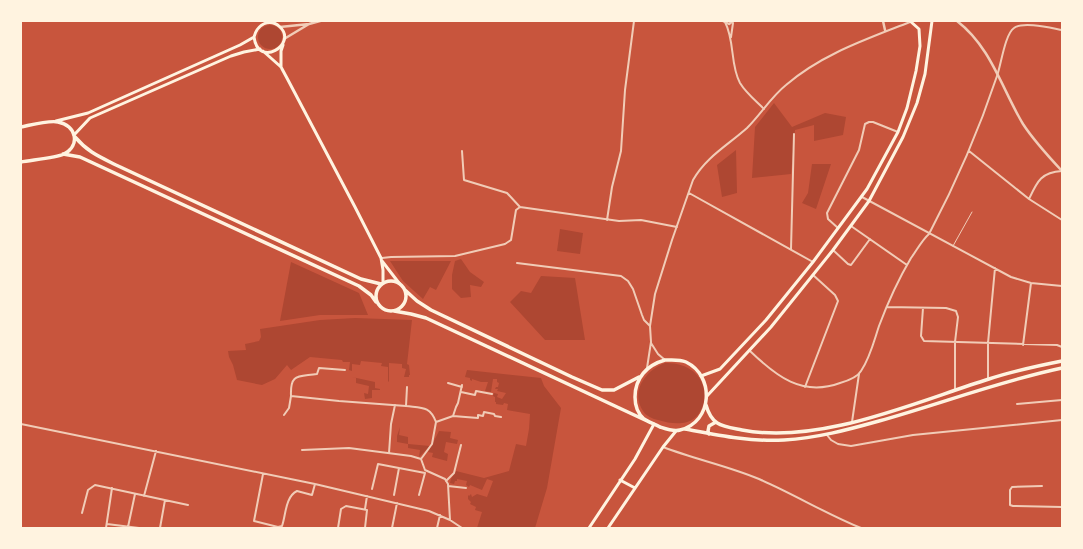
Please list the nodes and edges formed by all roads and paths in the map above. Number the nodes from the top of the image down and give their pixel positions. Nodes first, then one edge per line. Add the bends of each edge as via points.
1 (276, 21) edge
2 (320, 21) edge
3 (634, 21) edge
4 (883, 21) edge
5 (911, 21) edge
6 (932, 21) edge
7 (957, 21) edge
8 (1037, 21) edge
9 (724, 22) edge
10 (733, 22) edge
11 (261, 23) edge
12 (309, 24) junction
13 (1037, 25) junction
14 (280, 26) junction
15 (885, 30) junction
16 (1062, 30) edge
17 (254, 37) junction
18 (731, 37) junction
19 (284, 41) junction
20 (261, 50) junction
21 (280, 67) junction
22 (997, 75) junction
23 (764, 109) junction
24 (56, 121) junction
25 (21, 127) edge
26 (898, 132) junction
27 (794, 134) dead end
28 (75, 136) junction
29 (462, 151) dead end
30 (969, 151) junction
31 (63, 154) junction
32 (21, 162) edge
33 (1062, 171) edge
34 (689, 193) junction
35 (862, 197) junction
36 (1029, 199) junction
37 (869, 201) junction
38 (520, 207) junction
39 (972, 212) dead end
40 (607, 220) junction
41 (1062, 220) edge
42 (851, 226) junction
43 (676, 227) junction
44 (838, 228) junction
45 (929, 234) junction
46 (870, 239) junction
47 (953, 246) junction
48 (791, 249) junction
49 (833, 250) junction
50 (381, 260) junction
51 (813, 262) junction
52 (517, 263) dead end
53 (907, 265) junction
54 (995, 268) junction
55 (813, 275) junction
56 (382, 283) junction
57 (399, 283) junction
58 (1031, 283) junction
59 (1062, 286) edge
60 (405, 290) junction
61 (376, 302) junction
62 (886, 306) junction
63 (923, 308) junction
64 (775, 309) junction
65 (394, 311) junction
66 (782, 314) junction
67 (650, 326) junction
68 (651, 342) junction
69 (955, 342) junction
70 (988, 344) junction
71 (1023, 345) junction
72 (1062, 347) edge
73 (750, 350) junction
74 (665, 360) junction
75 (1062, 360) edge
76 (647, 368) junction
77 (1062, 368) edge
78 (345, 370) dead end
79 (859, 374) junction
80 (702, 376) junction
81 (639, 377) junction
82 (988, 379) junction
83 (448, 383) dead end
84 (407, 387) dead end
85 (805, 387) junction
86 (954, 390) junction
87 (461, 392) junction
88 (492, 394) dead end
89 (291, 396) junction
90 (707, 396) junction
91 (1062, 400) edge
92 (1017, 404) dead end
93 (394, 405) junction
94 (706, 405) junction
95 (406, 406) junction
96 (284, 415) dead end
97 (453, 416) junction
98 (501, 417) dead end
99 (644, 420) junction
100 (1062, 420) edge
101 (436, 422) junction
102 (716, 422) junction
103 (852, 422) junction
104 (21, 424) edge
105 (654, 424) junction
106 (685, 429) junction
107 (676, 431) junction
108 (710, 434) junction
109 (827, 435) junction
110 (461, 445) dead end
111 (663, 447) junction
112 (302, 450) dead end
113 (156, 451) junction
114 (389, 453) junction
115 (421, 460) junction
116 (399, 468) junction
117 (425, 472) junction
118 (263, 473) junction
119 (620, 480) junction
120 (446, 481) junction
121 (315, 484) junction
122 (448, 486) junction
123 (1042, 486) dead end
124 (112, 488) junction
125 (466, 488) dead end
126 (634, 488) junction
127 (372, 489) dead end
128 (134, 494) junction
129 (394, 495) dead end
130 (419, 495) dead end
131 (144, 496) junction
132 (367, 496) junction
133 (165, 500) junction
134 (397, 503) junction
135 (188, 505) dead end
136 (1062, 507) edge
137 (364, 509) junction
138 (82, 513) dead end
139 (440, 515) junction
140 (450, 520) junction
141 (107, 524) junction
142 (128, 527) junction
143 (106, 528) edge
144 (139, 528) edge
145 (160, 528) edge
146 (338, 528) edge
147 (365, 528) edge
148 (392, 528) edge
149 (437, 528) edge
150 (462, 528) edge
151 (589, 528) edge
152 (608, 528) edge
153 (862, 528) edge

1 - 14 main road
2 - 12 street
3 - 40 street via 625,90 621,151
4 - 15 street
5 - 15 street
5 - 26 main road via 919,29 920,46 907,108
6 - 37 main road via 922,86 911,119
7 - 22 street via 982,47
8 - 13 street
9 - 10 street
9 - 18 street
10 - 18 street
11 - 14 main road
11 - 17 main road
12 - 14 street
12 - 19 street
13 - 16 street
13 - 22 street via 1018,26 1012,29
14 - 19 main road
15 - 23 street via 807,68 784,86
17 - 20 main road
17 - 24 main road via 88,112
18 - 23 street via 736,73 740,83
19 - 20 main road via 275,51
19 - 21 main road
20 - 21 main road
20 - 28 main road via 231,56 90,118
21 - 50 main road
22 - 30 street
22 - 33 street via 1028,132
23 - 34 street via 747,128 703,166 693,180
24 - 25 highway
24 - 28 highway via 66,124
26 - 35 main road
26 - 44 street via 872,122 865,124 859,150 827,213 828,219
27 - 48 street
28 - 31 highway via 72,147
28 - 56 highway via 92,154 362,279
29 - 38 street via 464,180 507,193
30 - 36 street
30 - 45 street
31 - 32 highway
31 - 61 highway via 80,157 352,283 367,291
33 - 36 street via 1041,178
34 - 43 street
34 - 48 street
35 - 37 street
35 - 44 main road
36 - 41 street
37 - 42 main road
37 - 45 street
38 - 40 street
38 - 50 street via 516,210 511,240 505,244 455,256 391,257
39 - 47 lane
40 - 43 street via 641,220
42 - 46 street
42 - 49 main road
43 - 67 street via 657,287
44 - 51 main road
45 - 47 street
45 - 53 street
46 - 49 street via 852,265
46 - 53 street
47 - 54 street
48 - 51 street
49 - 55 main road
50 - 56 main road
50 - 57 main road
51 - 64 main road
52 - 67 street via 621,276 631,285 644,320
53 - 62 street
54 - 58 street via 1011,277
54 - 70 street
55 - 66 main road
55 - 85 street via 835,295 838,302
56 - 57 highway
56 - 61 highway via 376,291
57 - 60 highway
58 - 59 street
58 - 71 street
60 - 65 highway via 404,303
60 - 81 highway via 431,310 602,390 614,390
61 - 65 highway via 383,310
62 - 63 street
62 - 79 street via 866,362
63 - 69 street via 946,308 956,311 958,316
63 - 69 street via 922,340
64 - 66 main road
64 - 80 main road via 720,369
65 - 99 highway via 426,318
66 - 73 main road
67 - 68 street
68 - 74 street
68 - 76 street
69 - 70 street
69 - 86 street
70 - 71 street
70 - 82 street
71 - 72 street
73 - 85 street via 774,372
73 - 90 main road
74 - 76 highway
74 - 80 highway via 686,362
75 - 82 highway
76 - 81 highway
77 - 109 highway via 1026,376 912,412
78 - 89 street via 319,368 317,374 295,378 290,386
79 - 85 street via 832,386
79 - 103 street
80 - 90 highway
81 - 99 highway via 635,403
82 - 86 highway
83 - 87 street via 462,386
84 - 95 street
86 - 103 highway
87 - 88 street via 475,395 476,391
87 - 97 street
89 - 93 street
89 - 96 street via 289,408
90 - 94 highway
91 - 92 street
93 - 95 street
93 - 114 street
94 - 102 highway via 709,415
94 - 106 highway via 697,421
95 - 101 street via 428,410 433,413
97 - 98 street via 478,418 478,415 483,416 484,412
97 - 101 street
99 - 105 highway
100 - 109 street via 912,435 851,446 838,444
101 - 115 street via 432,444
102 - 103 highway via 751,431 780,434
102 - 108 highway via 709,426
104 - 113 street
105 - 107 highway
105 - 119 main road
106 - 107 highway
106 - 108 highway
107 - 111 main road
108 - 109 highway via 765,441
110 - 120 street via 454,473
111 - 126 main road
111 - 153 street via 759,479
112 - 114 street via 349,448
113 - 118 street
113 - 131 street
114 - 115 street
115 - 117 street
116 - 117 street
116 - 127 street via 378,464
116 - 129 street
117 - 120 street via 440,476
117 - 130 street
118 - 121 street
118 - 121 street via 254,521 278,527 282,526 289,498 293,493 297,491 312,495
119 - 126 main road
119 - 151 main road
120 - 122 street
121 - 132 street
122 - 125 street
122 - 140 street
123 - 136 street via 1012,486 1010,505
124 - 128 street
124 - 138 street via 92,486 88,490
124 - 141 street
126 - 152 main road
128 - 131 street
128 - 142 street
131 - 133 street
132 - 134 street
132 - 137 street
133 - 135 street
133 - 145 street
134 - 139 street
134 - 148 street
137 - 146 street via 343,507
137 - 147 street via 367,510
139 - 140 street
139 - 149 street
140 - 150 street
141 - 142 street
141 - 143 street
142 - 144 street

